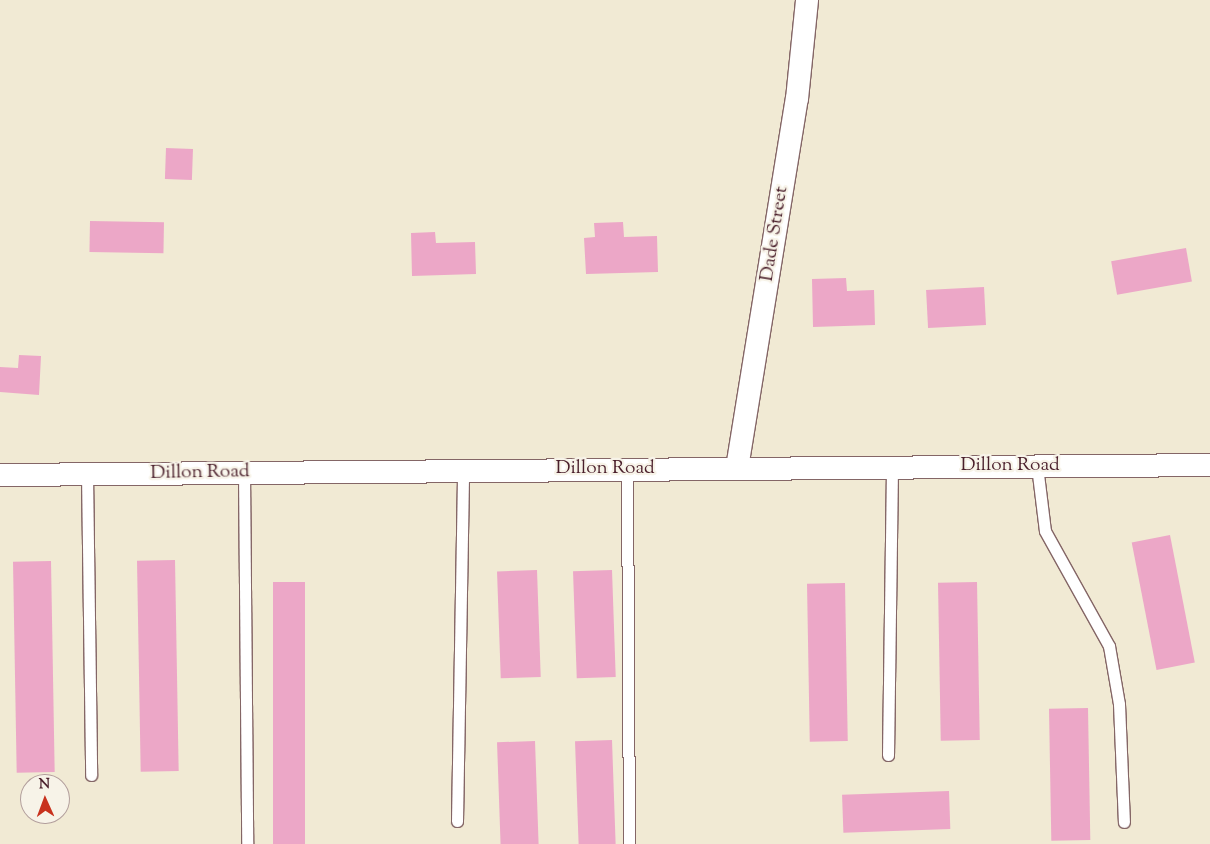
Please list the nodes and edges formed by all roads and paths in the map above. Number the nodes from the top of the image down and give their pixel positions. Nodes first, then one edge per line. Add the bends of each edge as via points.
1 (807, 0) edge
2 (1210, 465) edge
3 (1037, 466) junction
4 (892, 467) junction
5 (737, 468) junction
6 (627, 469) junction
7 (463, 470) junction
8 (244, 472) junction
9 (0, 474) edge
10 (87, 474) junction
11 (888, 755) dead end
12 (91, 775) dead end
13 (457, 821) dead end
14 (1124, 822) dead end
15 (248, 844) edge
16 (629, 844) edge

1 - 5 street, Dade Street via 797,99
2 - 3 street, Dillon Road
3 - 4 street, Dillon Road
3 - 14 lane via 1045,531 1109,646 1119,704
4 - 5 street, Dillon Road
4 - 11 lane
5 - 6 street, Dillon Road
6 - 7 street, Dillon Road
6 - 16 lane
7 - 8 street, Dillon Road
7 - 13 lane
8 - 10 street, Dillon Road
8 - 15 lane
9 - 10 street, Dillon Road
10 - 12 lane

